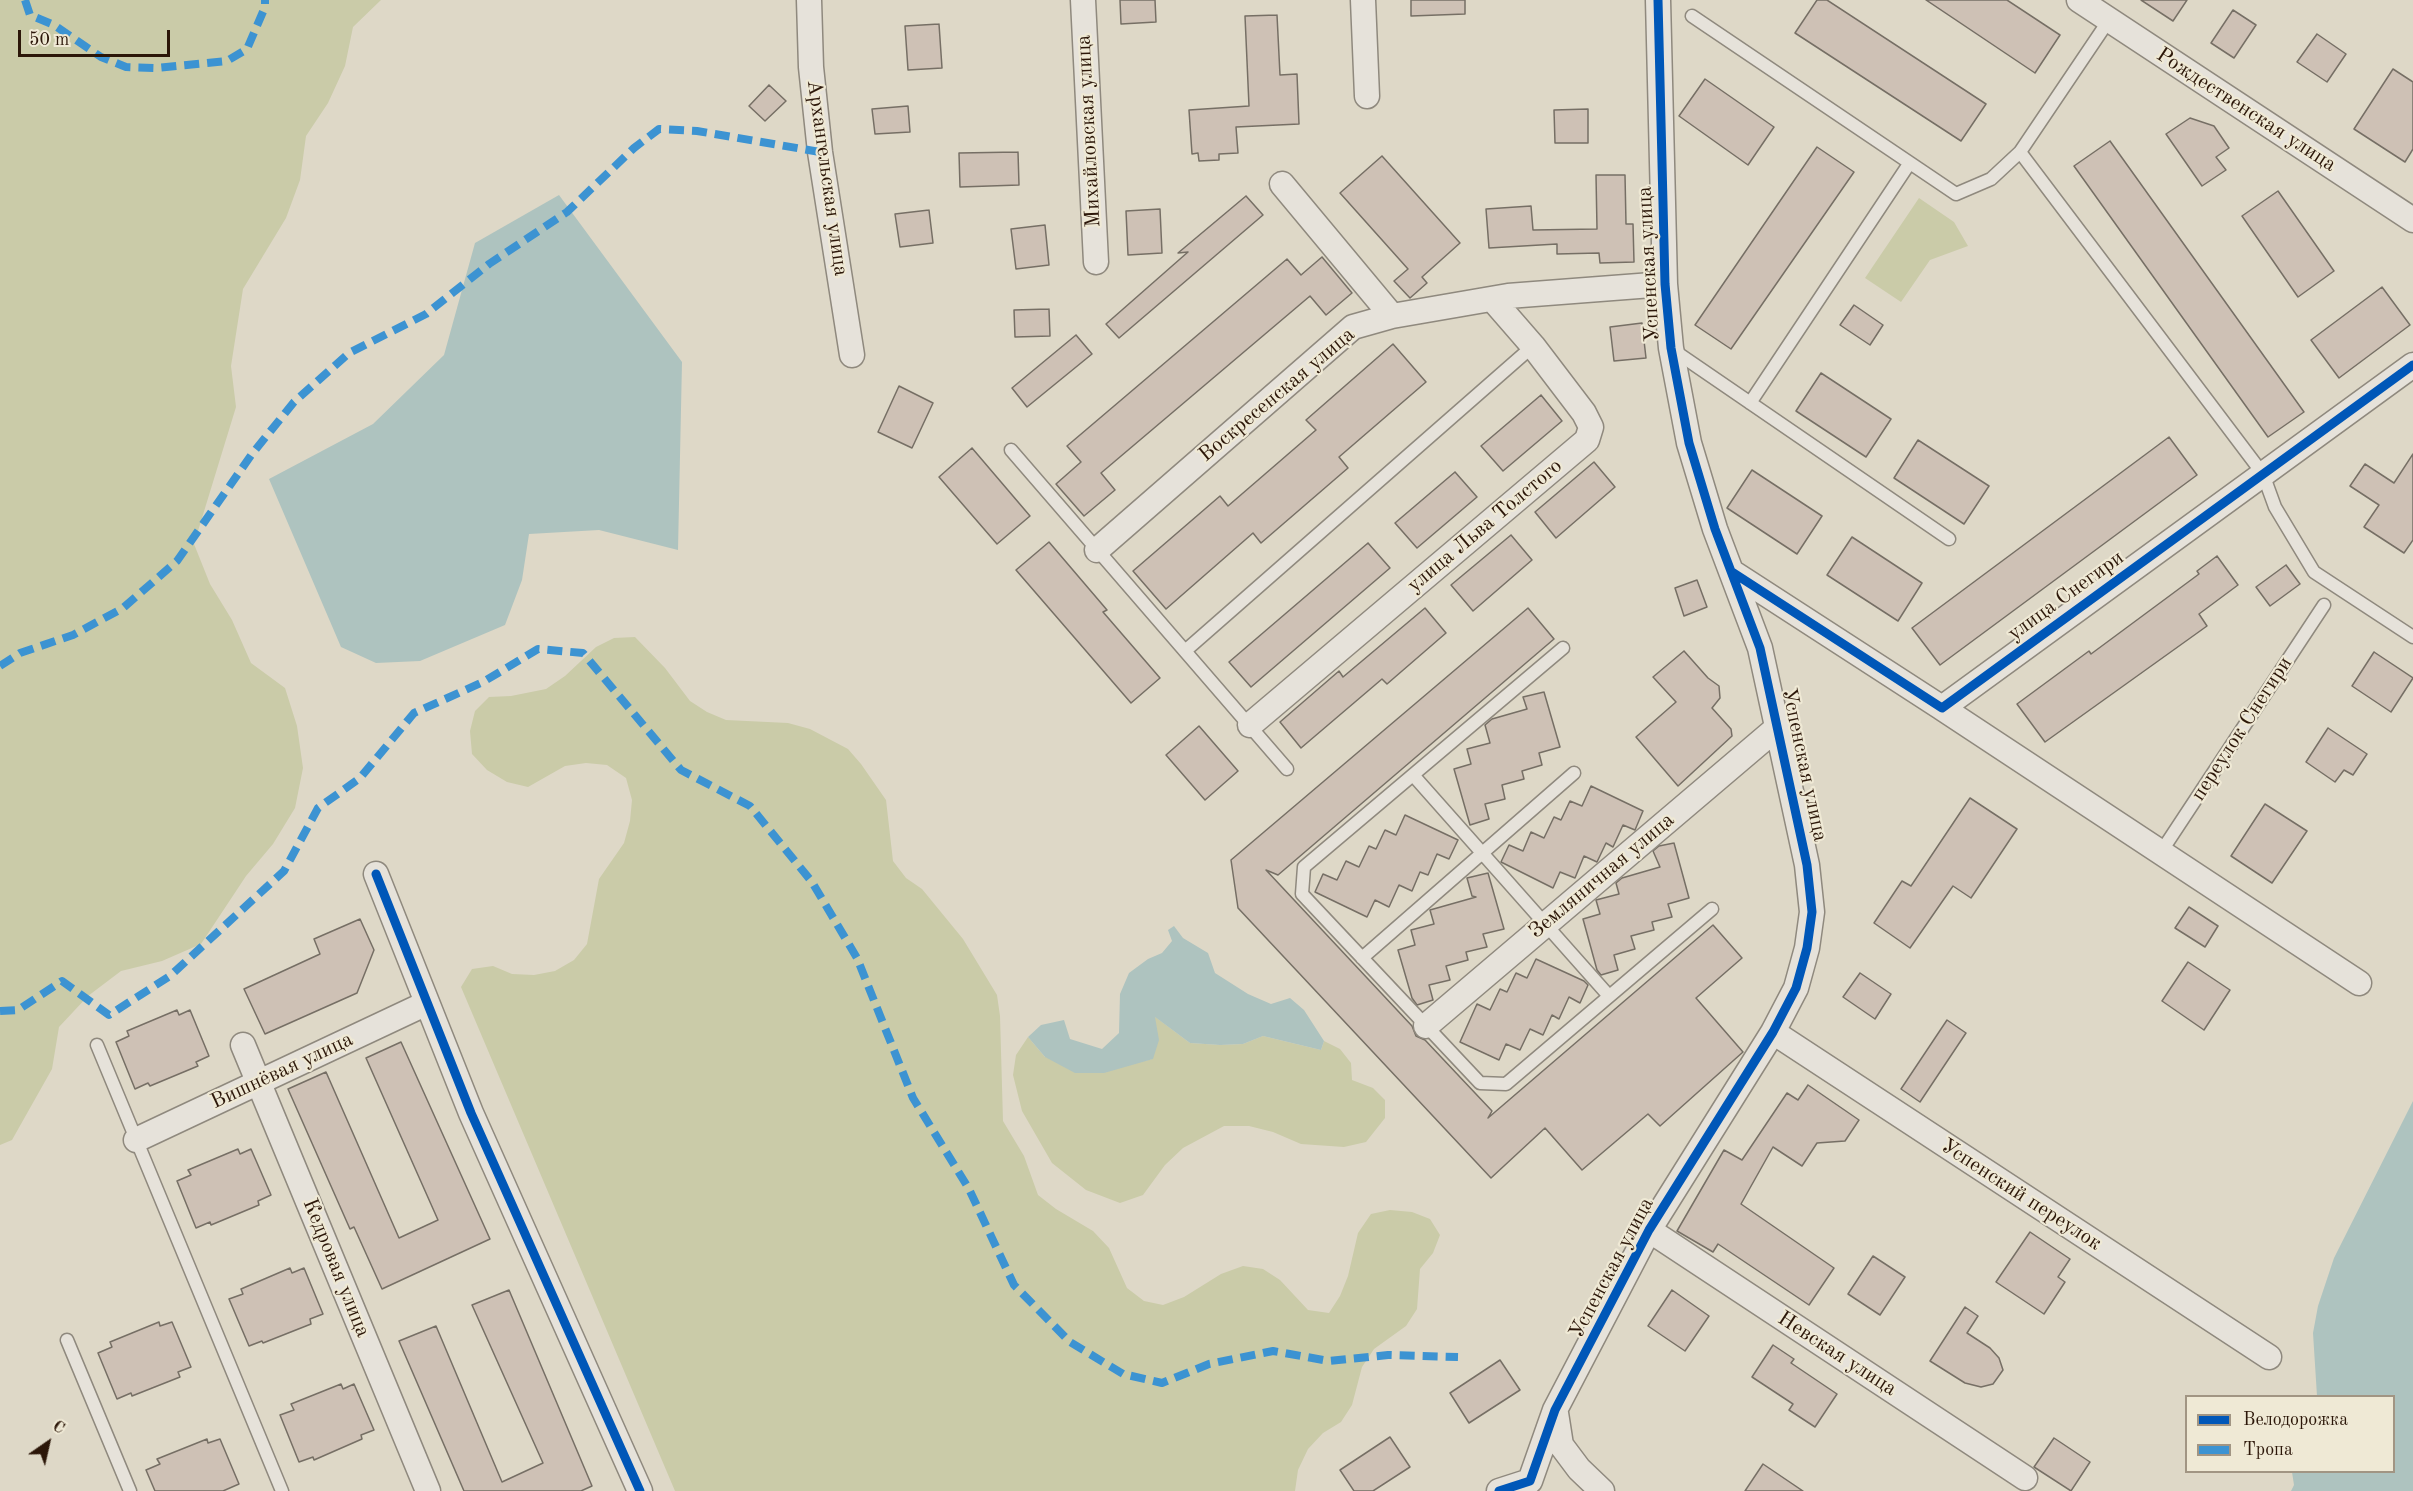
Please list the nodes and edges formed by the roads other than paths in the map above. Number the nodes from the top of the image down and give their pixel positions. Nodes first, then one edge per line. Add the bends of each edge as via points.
1 (809, 0) edge
2 (1083, 0) edge
3 (1363, 0) edge
4 (1658, 0) edge
5 (2079, 0) edge
6 (1692, 16) dead end
7 (2109, 20) junction
8 (1367, 96) dead end
9 (2020, 152) junction
10 (1909, 164) junction
11 (1282, 184) dead end
12 (2413, 219) edge
13 (1096, 262) dead end
14 (1665, 284) junction
15 (1493, 300) junction
16 (1392, 316) junction
17 (1533, 346) junction
18 (1671, 348) junction
19 (852, 355) dead end
20 (2413, 366) edge
21 (1750, 403) junction
22 (1011, 450) dead end
23 (2263, 474) junction
24 (1949, 539) dead end
25 (1098, 550) junction
26 (1732, 572) junction
27 (2324, 605) dead end
28 (2413, 637) edge
29 (1563, 648) dead end
30 (1185, 651) junction
31 (1942, 708) junction
32 (1250, 725) junction
33 (1778, 727) junction
34 (1287, 769) dead end
35 (1574, 773) dead end
36 (1413, 775) junction
37 (2161, 852) junction
38 (1482, 853) junction
39 (375, 874) dead end
40 (1712, 909) dead end
41 (1546, 924) junction
42 (1362, 958) junction
43 (2359, 983) dead end
44 (1609, 996) junction
45 (427, 1003) junction
46 (1426, 1026) junction
47 (1773, 1032) junction
48 (97, 1045) dead end
49 (243, 1045) dead end
50 (259, 1082) junction
51 (136, 1140) junction
52 (1649, 1230) junction
53 (67, 1340) dead end
54 (2269, 1358) dead end
55 (1556, 1410) junction
56 (2025, 1478) dead end
57 (1530, 1486) edge
58 (130, 1491) edge
59 (282, 1491) edge
60 (428, 1491) edge
61 (640, 1491) edge
62 (1499, 1491) edge
63 (1602, 1491) edge

1 - 19 street, Архангельская улица via 820,152
2 - 13 street, Михайловская улица
3 - 8 street
4 - 14 street, Успенская улица
5 - 7 street, Рождественская улица
6 - 10 lane
7 - 9 lane
7 - 12 street, Рождественская улица
9 - 10 lane via 1991,179 1956,194
9 - 23 lane
10 - 21 lane
11 - 16 street
14 - 15 street, Воскресенская улица
14 - 18 street, Успенская улица
15 - 16 street, Воскресенская улица
15 - 17 street, улица Льва Толстого
16 - 25 street, Воскресенская улица via 1353,327
17 - 30 lane
17 - 32 street, улица Льва Толстого via 1584,413 1591,427 1587,440
18 - 21 lane
18 - 26 street, Успенская улица via 1689,442
20 - 23 street, улица Снегири
21 - 24 lane
22 - 25 lane
23 - 28 lane via 2275,507 2314,572
23 - 31 street, улица Снегири
25 - 30 lane
26 - 31 street
26 - 33 street, Успенская улица via 1760,648
27 - 37 lane, переулок Снегири
29 - 36 lane
30 - 32 lane
31 - 37 street
32 - 34 lane
33 - 41 street, Земляничная улица
33 - 47 street, Успенская улица via 1807,865 1812,912 1808,948 1796,988
35 - 38 lane
36 - 38 lane
36 - 42 lane via 1304,867 1302,894
37 - 43 street
38 - 41 lane
38 - 42 lane
39 - 45 street
40 - 44 lane
41 - 44 lane
41 - 46 street, Земляничная улица
42 - 46 lane
44 - 46 lane via 1506,1084 1480,1083
45 - 50 street, Вишнёвая улица
45 - 61 street via 471,1113
47 - 52 street, Успенская улица
47 - 54 street, Успенский переулок
48 - 51 lane
49 - 50 street, Кедровая улица
50 - 51 street, Вишнёвая улица
50 - 60 street, Кедровая улица
51 - 59 lane
52 - 55 street, Успенская улица
52 - 56 street, Невская улица
53 - 58 lane
55 - 57 street, Успенская улица
55 - 63 street via 1561,1445
57 - 62 street

